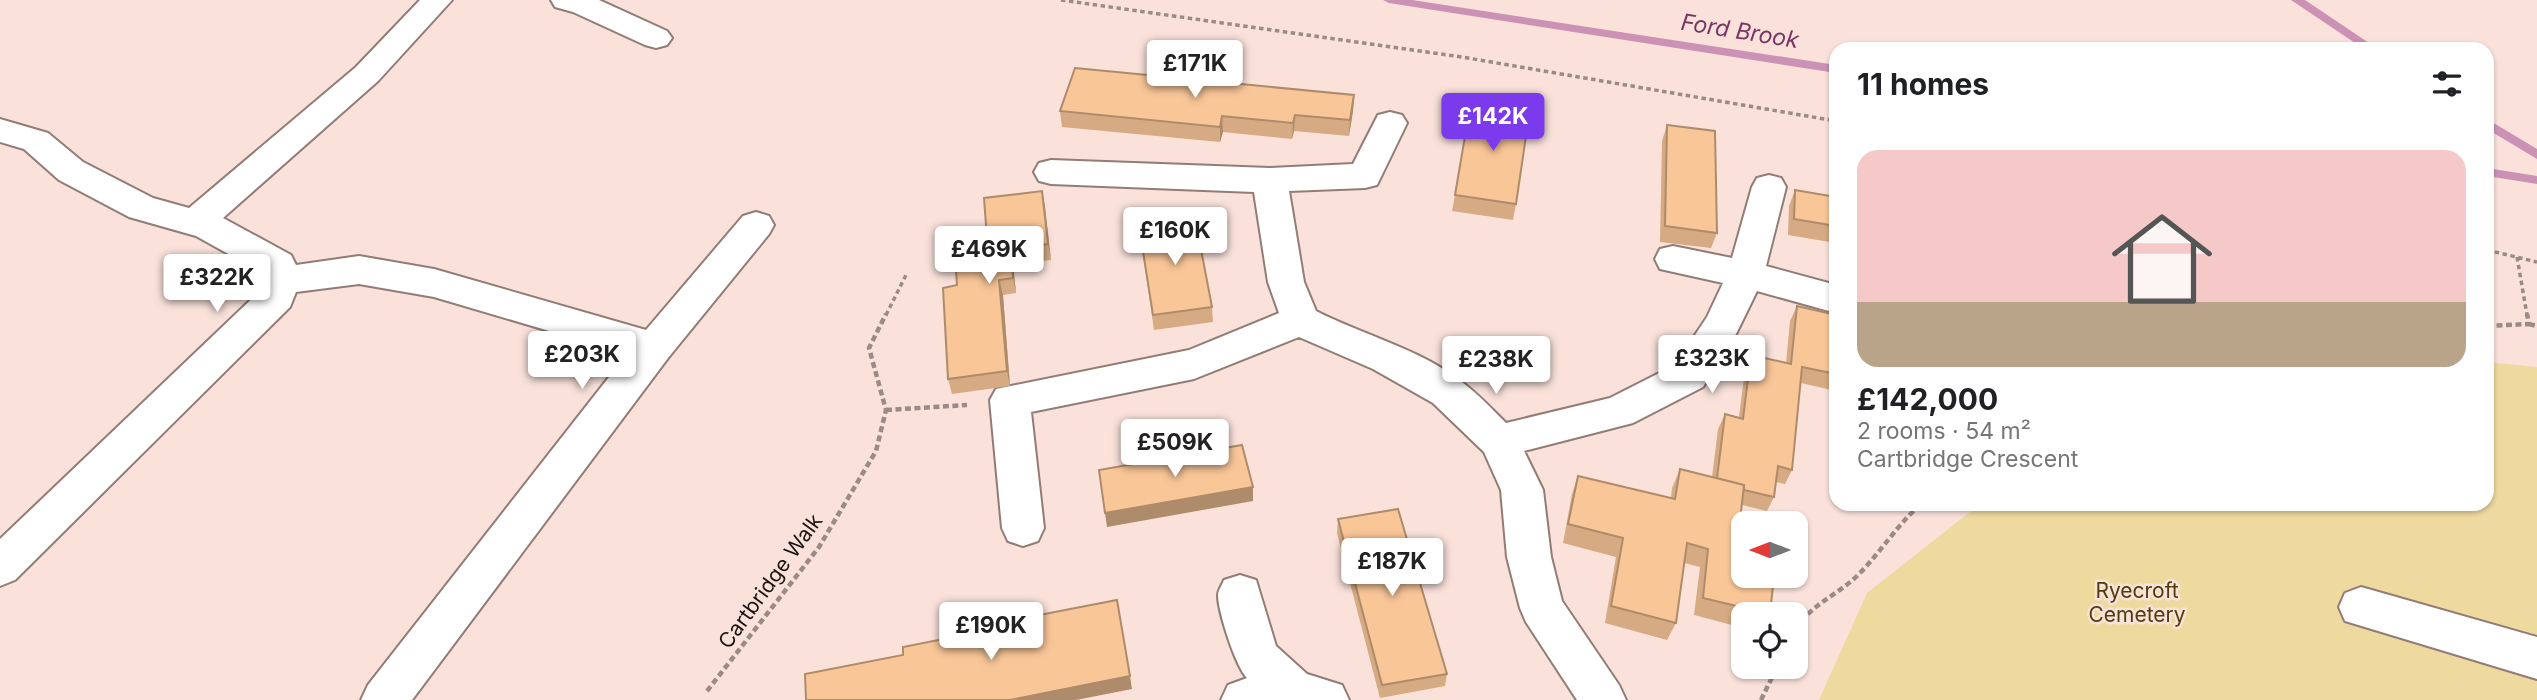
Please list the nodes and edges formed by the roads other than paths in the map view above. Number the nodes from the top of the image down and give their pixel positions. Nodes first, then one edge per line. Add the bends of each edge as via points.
1 (437, 0) edge
2 (566, 0) edge
3 (656, 38) dead end
4 (1390, 123) dead end
5 (0, 130) edge
6 (1051, 172) dead end
7 (1270, 180) junction
8 (1769, 187) dead end
9 (196, 222) junction
10 (756, 225) dead end
11 (1674, 259) dead end
12 (1746, 275) junction
13 (277, 281) junction
14 (1829, 297) edge
15 (1301, 320) junction
16 (654, 347) junction
17 (1499, 441) junction
18 (1023, 528) dead end
19 (0, 567) edge
20 (1240, 594) dead end
21 (2361, 607) dead end
22 (2537, 658) edge
23 (1310, 696) edge
24 (384, 700) edge
25 (1244, 700) edge
26 (1603, 700) edge

1 - 9 street via 367,74
2 - 3 street
4 - 7 street via 1365,176
5 - 9 street via 36,141 71,171 142,208
6 - 7 street
7 - 15 street via 1286,282
8 - 12 street
9 - 13 street via 278,265
10 - 16 street
11 - 12 street
12 - 14 street
12 - 17 street via 1723,324 1689,376 1619,412
13 - 16 street via 359,270 434,283
13 - 19 street via 277,297
15 - 17 street via 1387,358 1447,392
15 - 18 street via 1194,364 1010,400
16 - 24 street
17 - 26 street via 1522,491 1529,558 1542,608
20 - 23 street via 1257,657
21 - 22 street
23 - 25 street

